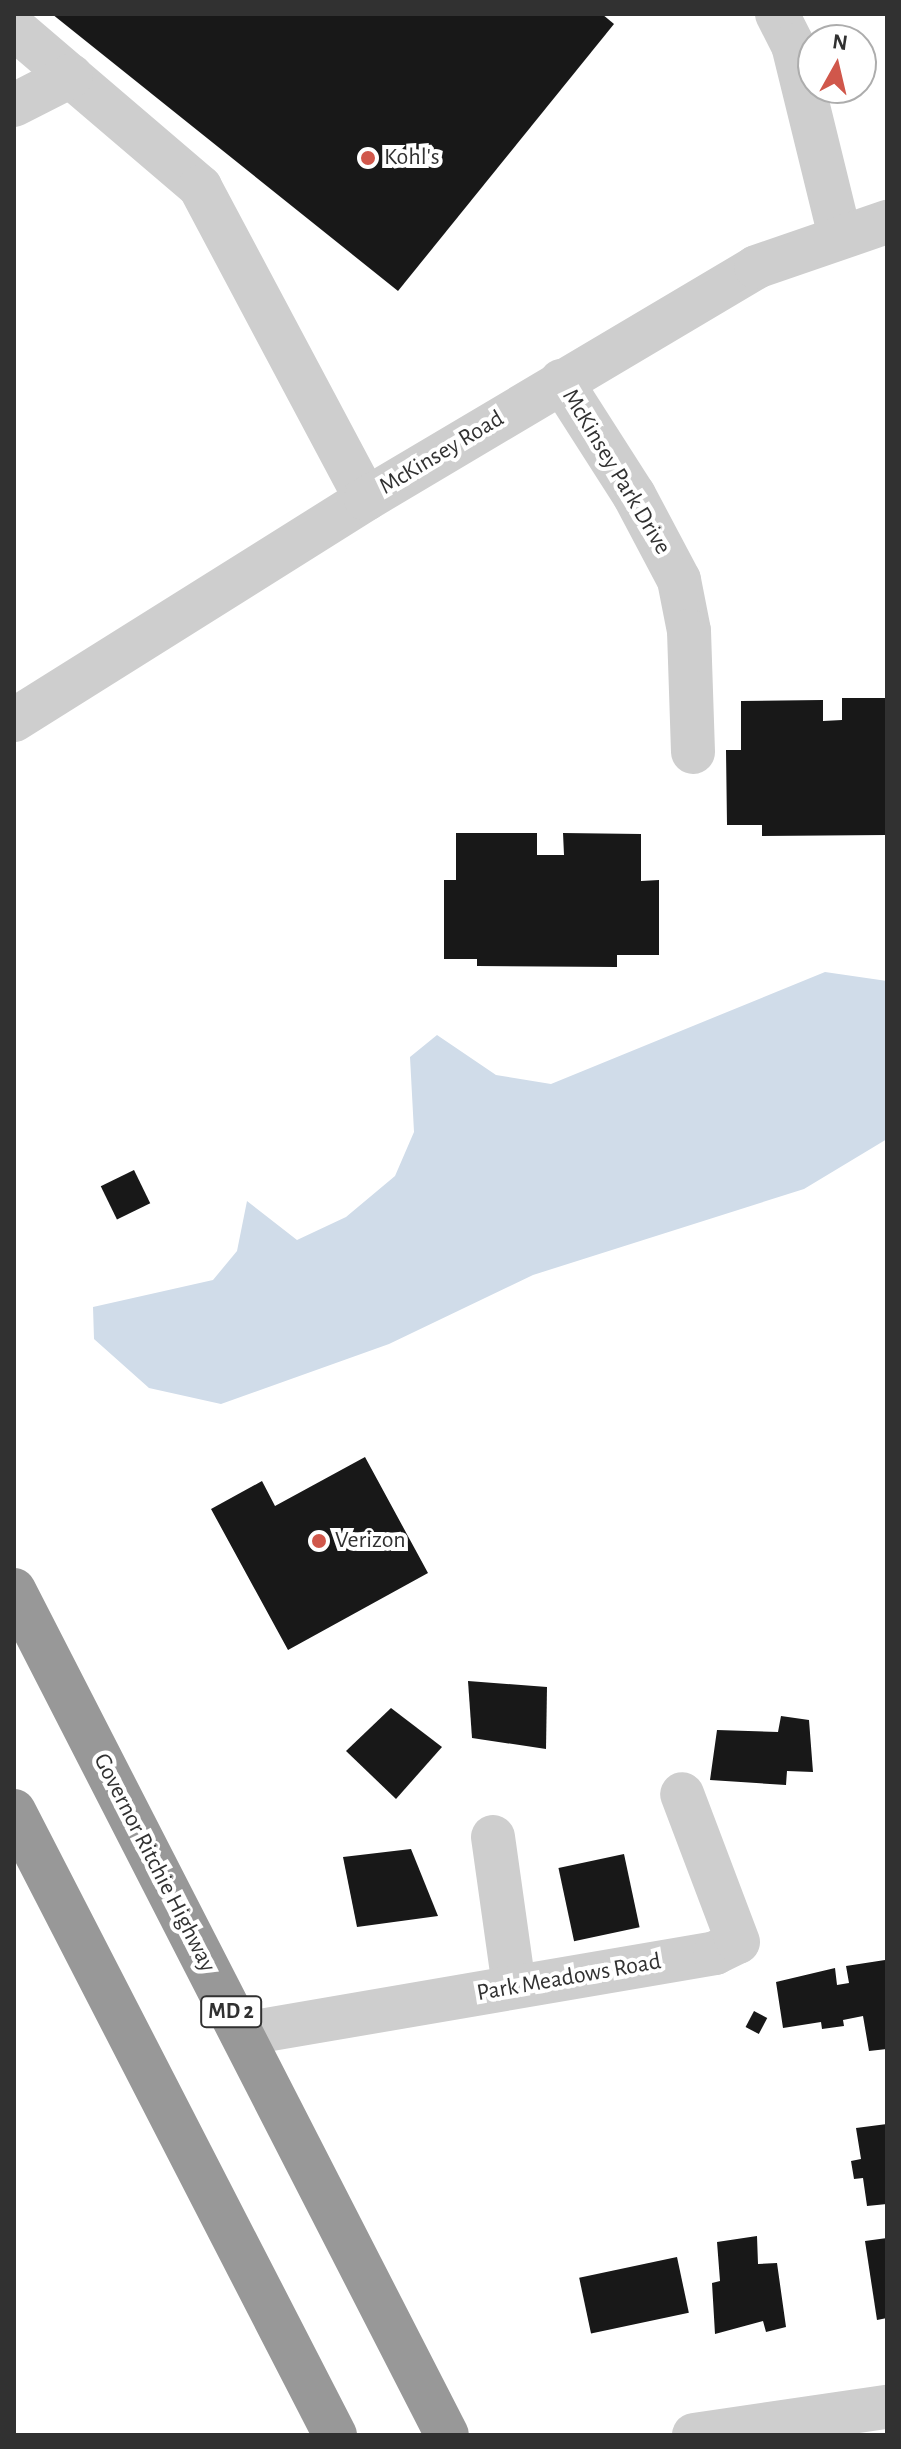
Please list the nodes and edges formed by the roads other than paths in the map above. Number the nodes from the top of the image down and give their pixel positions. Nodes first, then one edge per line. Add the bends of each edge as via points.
1 (777, 14) edge
2 (14, 28) edge
3 (71, 76) junction
4 (14, 105) edge
5 (887, 222) edge
6 (840, 236) junction
7 (561, 381) junction
8 (366, 499) junction
9 (14, 720) edge
10 (693, 752) dead end
11 (14, 1590) edge
12 (682, 1794) dead end
13 (14, 1811) edge
14 (493, 1837) dead end
15 (514, 1987) junction
16 (242, 2034) junction
17 (887, 2407) edge
18 (335, 2435) edge
19 (447, 2435) edge
20 (694, 2435) edge

1 - 6 street via 793,45
2 - 3 street
3 - 4 street
3 - 8 street via 200,187
5 - 6 street, McKinsey Road
6 - 7 street, McKinsey Road via 756,267
7 - 8 street, McKinsey Road
7 - 10 street, McKinsey Park Drive via 642,508 679,580 689,631
8 - 9 street, McKinsey Road
11 - 16 highway, Governor Ritchie Highway / MD 2
12 - 15 street, Park Meadows Road via 738,1942 715,1953
13 - 18 highway
14 - 15 street
15 - 16 street, Park Meadows Road
16 - 19 highway, Governor Ritchie Highway / MD 2
17 - 20 street

